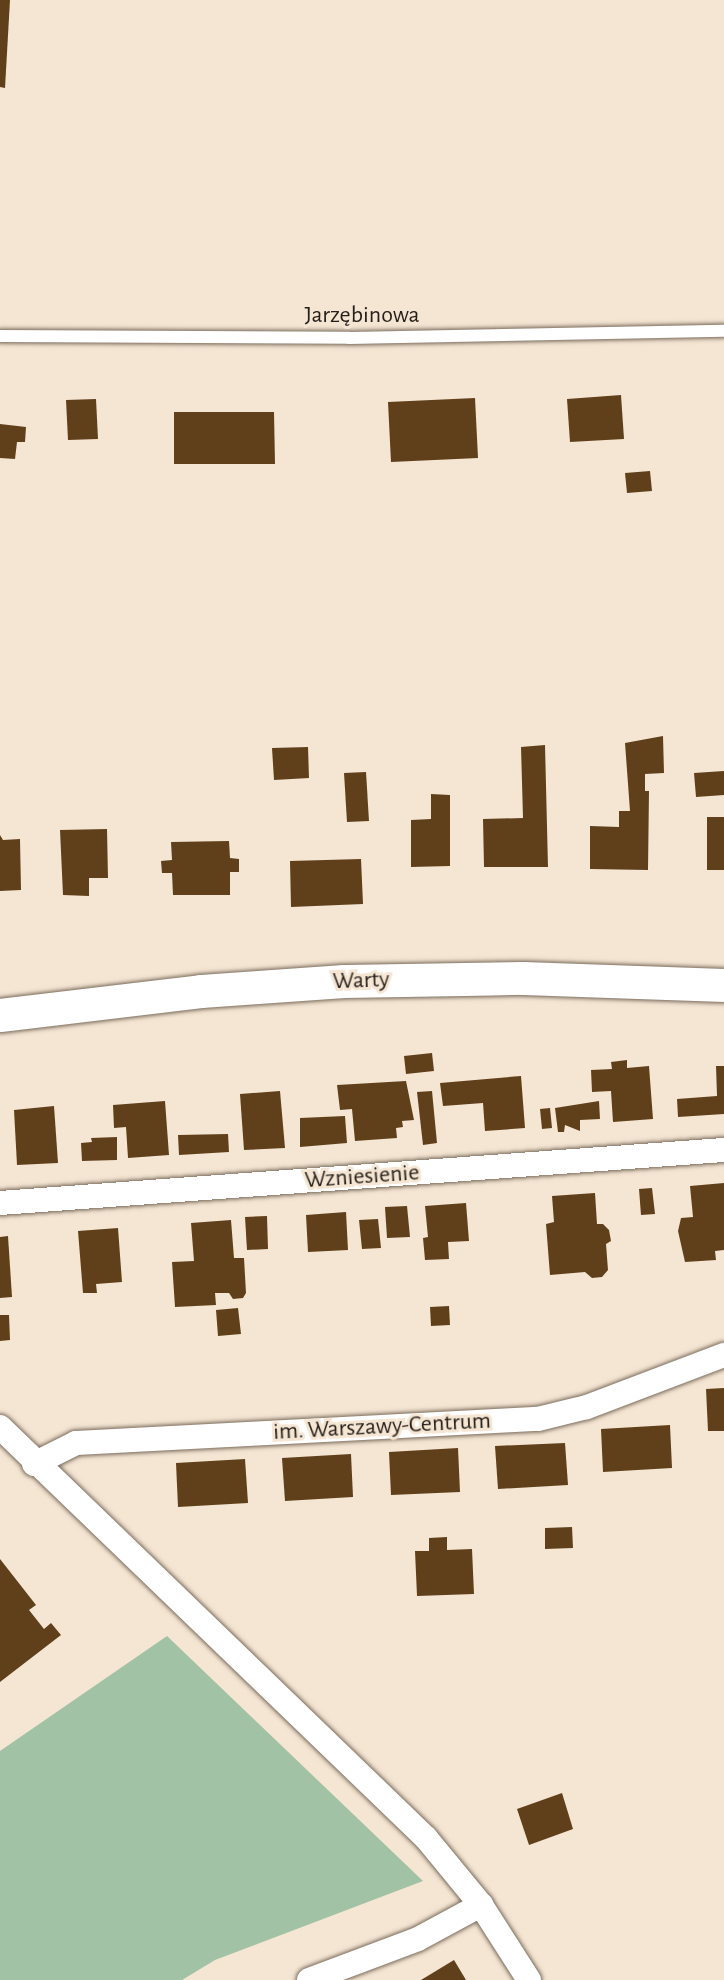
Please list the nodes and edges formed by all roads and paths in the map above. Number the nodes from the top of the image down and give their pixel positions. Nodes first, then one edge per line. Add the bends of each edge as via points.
1 (724, 331) edge
2 (0, 336) edge
3 (724, 985) edge
4 (0, 1015) edge
5 (724, 1150) edge
6 (0, 1203) edge
7 (724, 1355) edge
8 (0, 1427) edge
9 (34, 1464) junction
10 (481, 1905) junction
11 (309, 1980) edge
12 (529, 1980) edge

1 - 2 lane, Jarzębinowa via 349,338
3 - 4 main road, Warty via 523,978 344,981 201,991
5 - 6 street, Wzniesienie
7 - 9 street, im. Warszawy-Centrum via 587,1407 538,1419 76,1443
8 - 9 street
9 - 10 street via 426,1838
10 - 11 street via 418,1939
10 - 12 street

